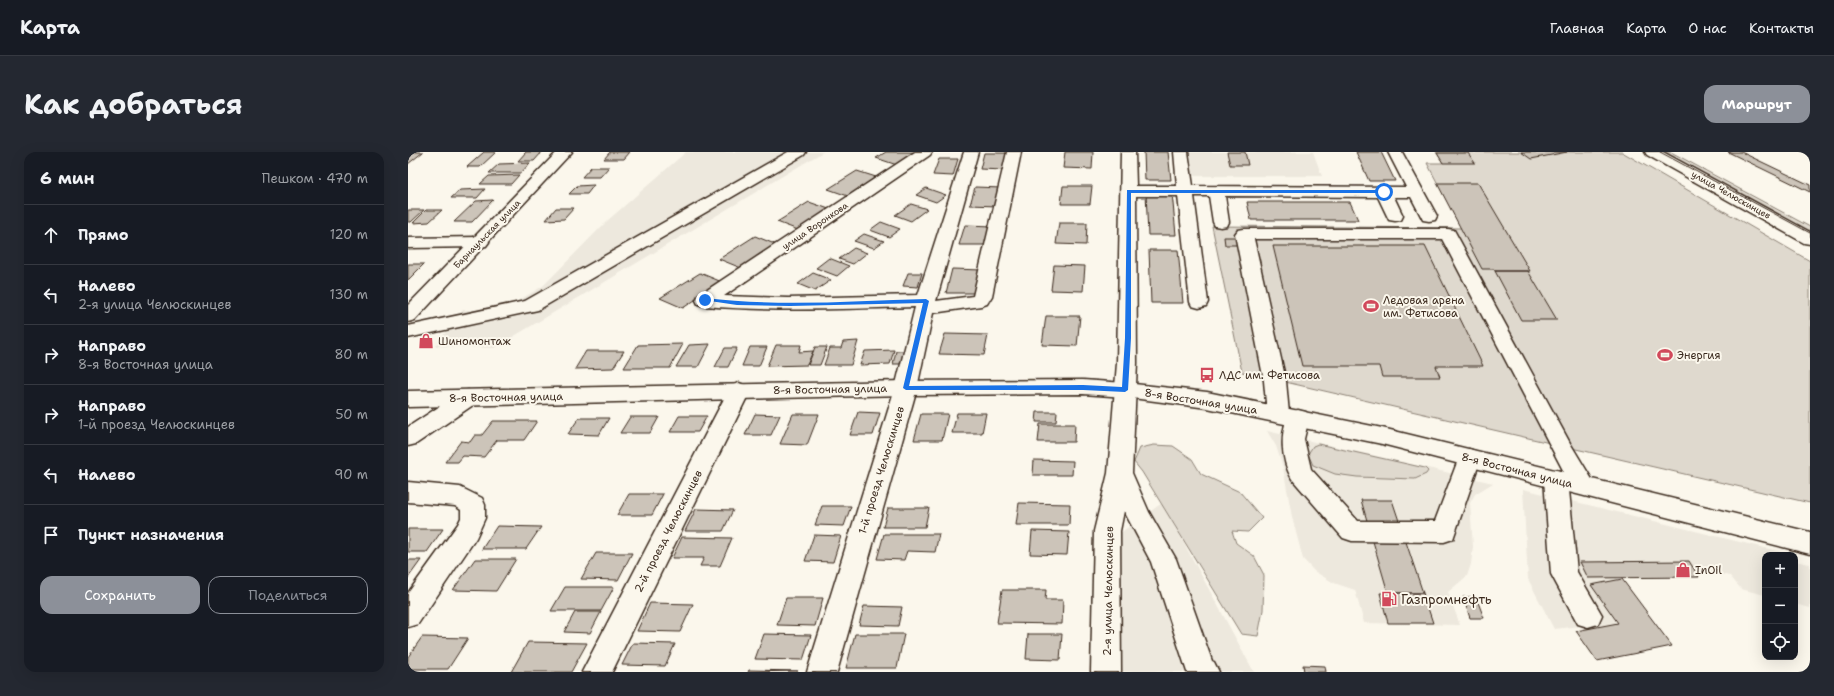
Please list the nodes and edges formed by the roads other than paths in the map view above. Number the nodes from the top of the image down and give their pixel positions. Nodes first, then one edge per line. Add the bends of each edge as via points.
1 (565, 152) edge
2 (799, 152) edge
3 (925, 152) edge
4 (971, 152) edge
5 (1014, 152) edge
6 (1128, 152) edge
7 (1181, 152) edge
8 (1395, 152) edge
9 (1652, 152) edge
10 (1678, 152) edge
11 (1128, 191) junction
12 (1186, 192) junction
13 (1216, 192) junction
14 (1384, 192) junction
15 (1416, 192) junction
16 (1395, 216) dead end
17 (1429, 216) dead end
18 (1221, 222) dead end
19 (1810, 222) edge
20 (1810, 239) edge
21 (480, 242) junction
22 (408, 243) edge
23 (1199, 302) dead end
24 (925, 304) junction
25 (408, 316) edge
26 (408, 332) edge
27 (906, 388) junction
28 (1125, 390) junction
29 (739, 391) junction
30 (468, 398) junction
31 (408, 399) edge
32 (1288, 416) junction
33 (410, 439) edge
34 (1469, 458) junction
35 (1120, 474) junction
36 (1556, 480) junction
37 (1584, 486) junction
38 (408, 492) edge
39 (1810, 543) edge
40 (408, 615) edge
41 (1588, 615) dead end
42 (597, 672) edge
43 (822, 672) edge
44 (1106, 672) edge
45 (1202, 672) edge

1 - 21 street, Барнаульская улица
2 - 26 street via 531,306
3 - 24 street, улица Воронкова via 705,300 790,304
4 - 24 street, 1-й проезд Челюскинцев
5 - 24 street via 984,296 974,302
6 - 11 street, 2-я улица Челюскинцев
7 - 12 street
8 - 15 street
9 - 20 street, улица Челюскинцев
10 - 19 street, улица Челюскинцев
11 - 12 street
11 - 28 street, 2-я улица Челюскинцев via 1128,338
12 - 13 street
12 - 23 street
13 - 14 street
13 - 18 street
14 - 15 street
14 - 16 street
15 - 17 street
21 - 22 street
21 - 25 street, Барнаульская улица
24 - 27 street, 1-й проезд Челюскинцев
27 - 28 street, 8-я Восточная улица via 1083,387
27 - 29 street, 8-я Восточная улица
27 - 43 street, 1-й проезд Челюскинцев
28 - 32 street, 8-я Восточная улица via 1206,400
28 - 35 street, 2-я улица Челюскинцев
29 - 30 street, 8-я Восточная улица
29 - 42 street, 2-й проезд Челюскинцев
30 - 31 street, 8-я Восточная улица
30 - 33 street
32 - 34 street, 8-я Восточная улица
32 - 34 street via 1300,473 1352,531 1444,532
32 - 37 street via 1275,380 1244,234 1448,234
34 - 36 street, 8-я Восточная улица
35 - 44 street, 2-я улица Челюскинцев via 1107,531
35 - 45 street via 1138,516 1163,559
36 - 37 street, 8-я Восточная улица
36 - 41 street via 1564,574
37 - 39 street, 8-я Восточная улица
38 - 40 street via 460,498 473,505 473,518 467,531

